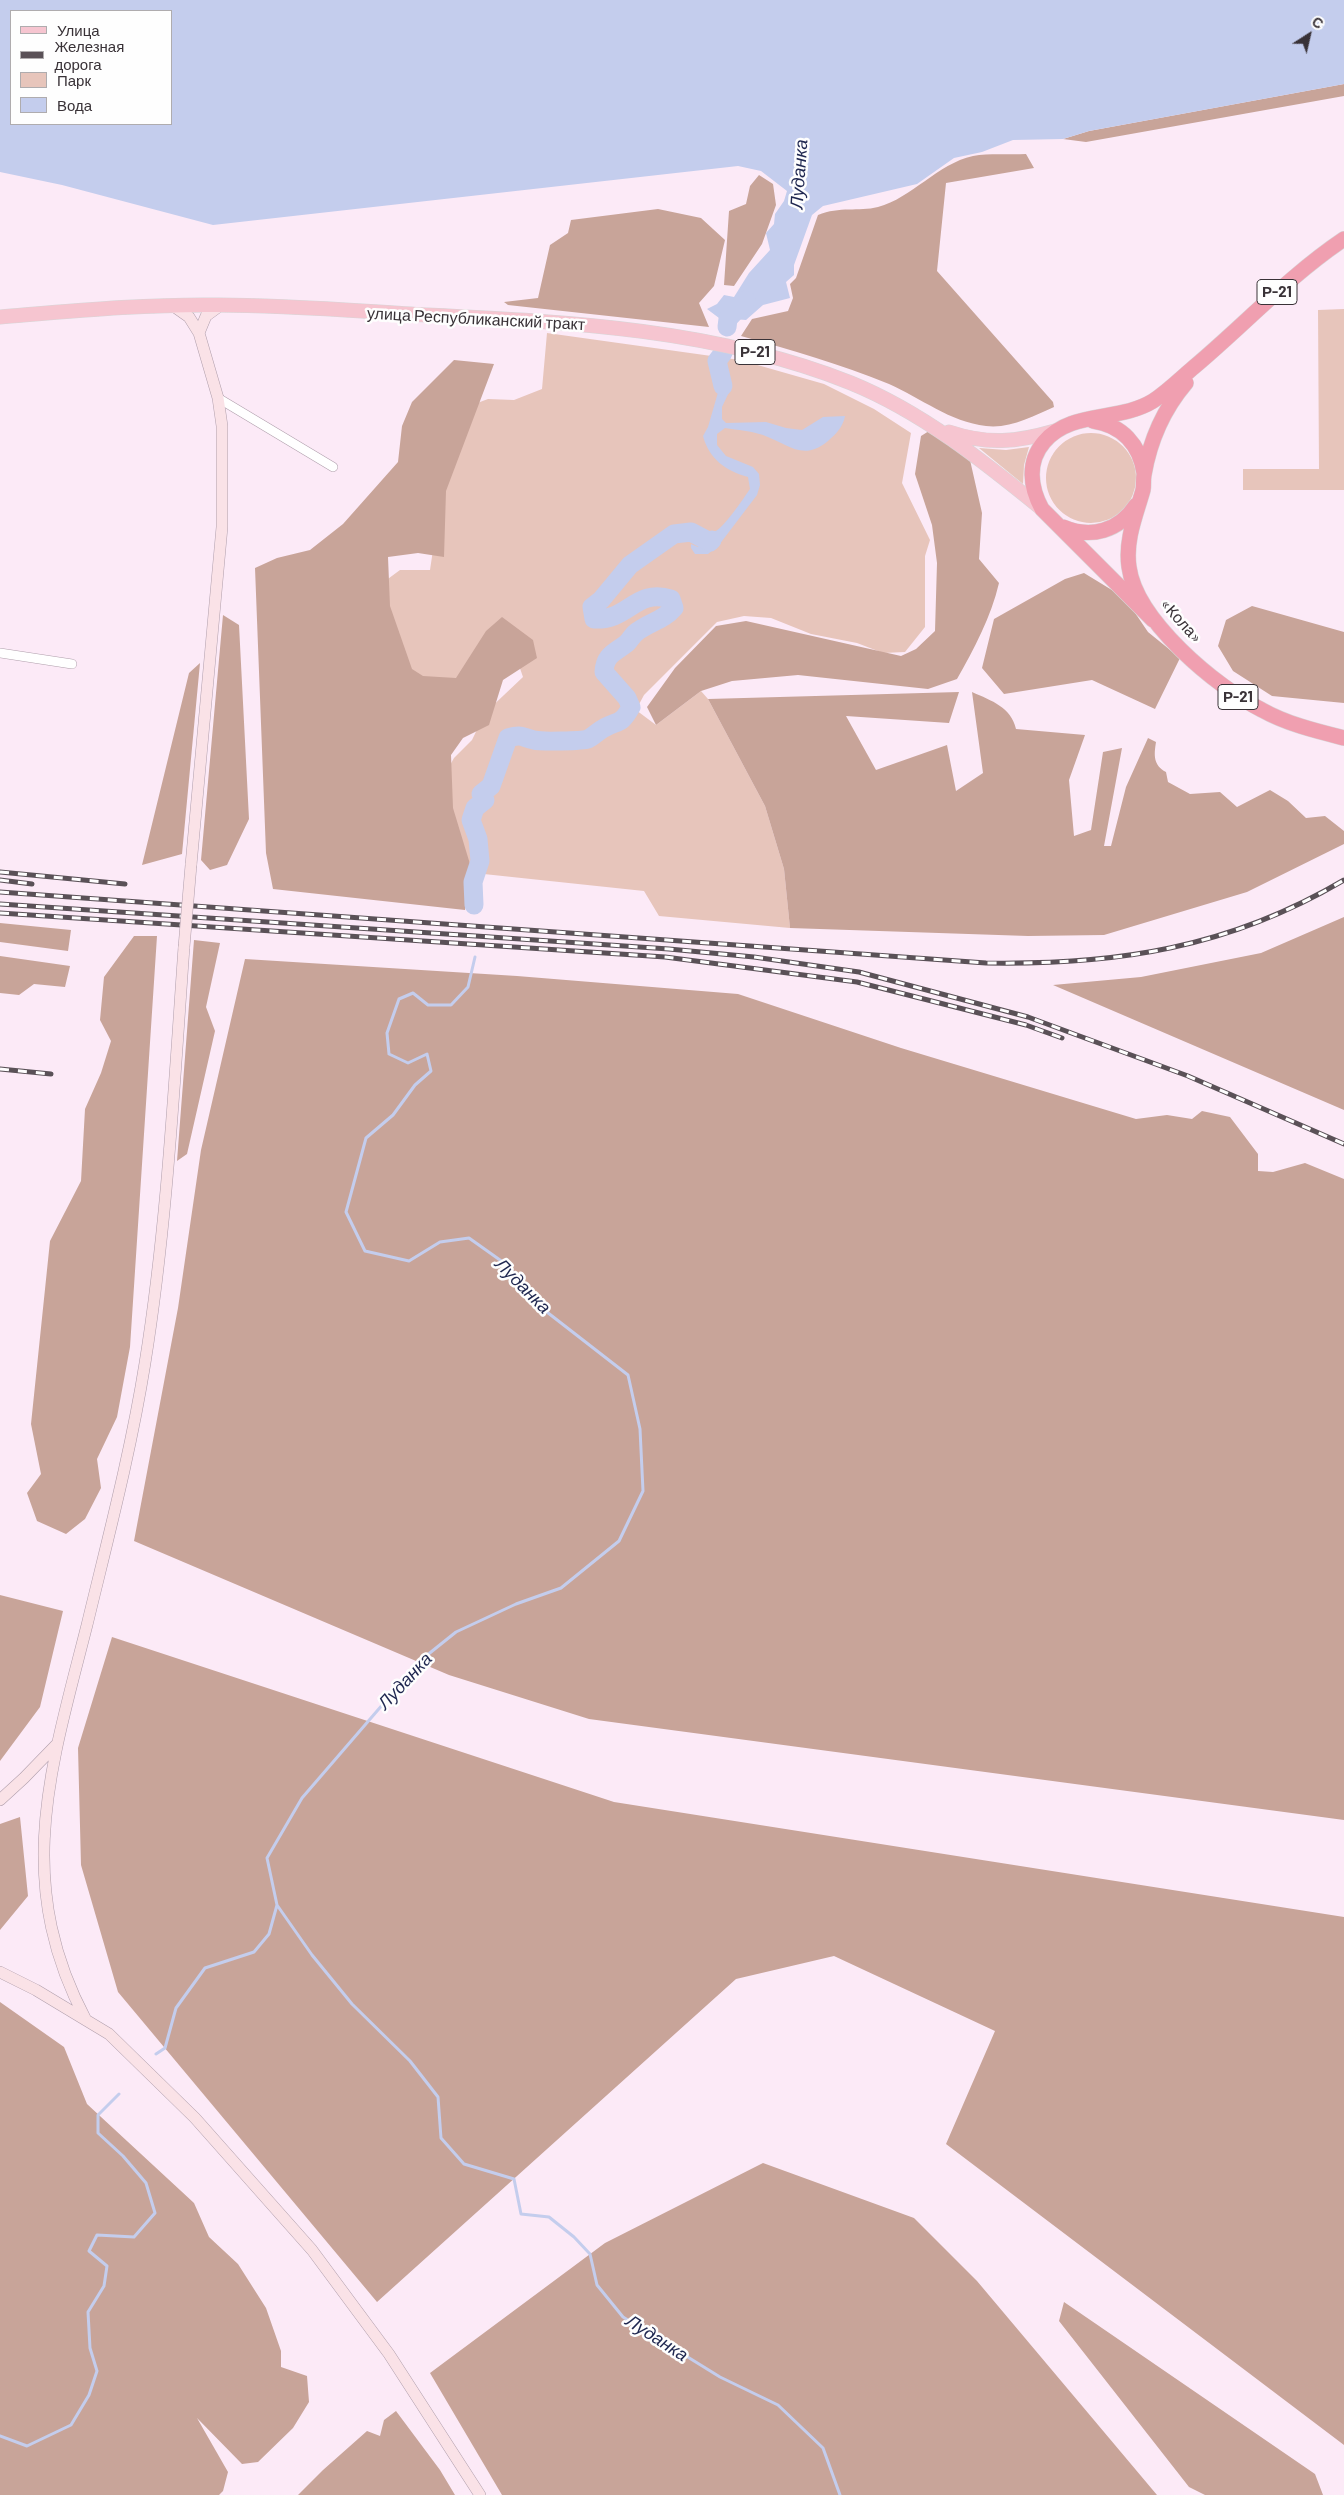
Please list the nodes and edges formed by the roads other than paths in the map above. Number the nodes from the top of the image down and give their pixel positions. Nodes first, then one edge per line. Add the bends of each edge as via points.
1 (1344, 238) edge
2 (172, 305) junction
3 (220, 305) junction
4 (0, 317) edge
5 (199, 333) junction
6 (1215, 350) junction
7 (218, 398) junction
8 (1082, 421) junction
9 (934, 427) junction
10 (1055, 431) junction
11 (332, 467) dead end
12 (1144, 474) junction
13 (1139, 500) junction
14 (1042, 509) junction
15 (1059, 525) junction
16 (1153, 620) junction
17 (0, 653) edge
18 (72, 664) dead end
19 (1344, 738) edge
20 (56, 1745) junction
21 (0, 1800) edge
22 (0, 1972) edge
23 (86, 2020) junction
24 (480, 2495) edge

1 - 6 highway, Р-21 via 1299,273
2 - 3 main road, улица Республиканский тракт
2 - 4 main road, улица Республиканский тракт
2 - 5 street via 189,317
3 - 5 street via 206,316
3 - 9 main road, улица Республиканский тракт / Р-21 via 574,324 698,340 764,354 827,374 878,396
5 - 7 street
6 - 8 highway, Р-21 via 1148,404
6 - 12 highway, Р-21 via 1172,400 1158,423
7 - 11 street
7 - 20 street, bridge via 222,426 222,528 163,1218 145,1363 122,1483
8 - 10 highway, Р-21
8 - 12 highway, Р-21 via 1108,424 1124,434 1137,449
9 - 10 main road, Р-21 via 966,438 992,441 1021,440
9 - 14 main road, Р-21 via 978,457
10 - 14 highway, Р-21 via 1037,453 1032,467 1035,496
12 - 13 highway, Р-21
13 - 15 highway, Р-21 via 1131,514 1105,531 1089,533
13 - 16 highway, «Кола» / Р-21 via 1129,543 1129,566 1135,589
14 - 15 highway, Р-21
15 - 16 highway, Р-21
16 - 19 highway, «Кола» / Р-21 via 1197,664 1243,700 1288,721
17 - 18 street
20 - 21 street
20 - 23 street via 46,1798 42,1856 47,1904 56,1948 73,1997
22 - 23 street
23 - 24 street via 109,2034 195,2118 312,2250 389,2354

